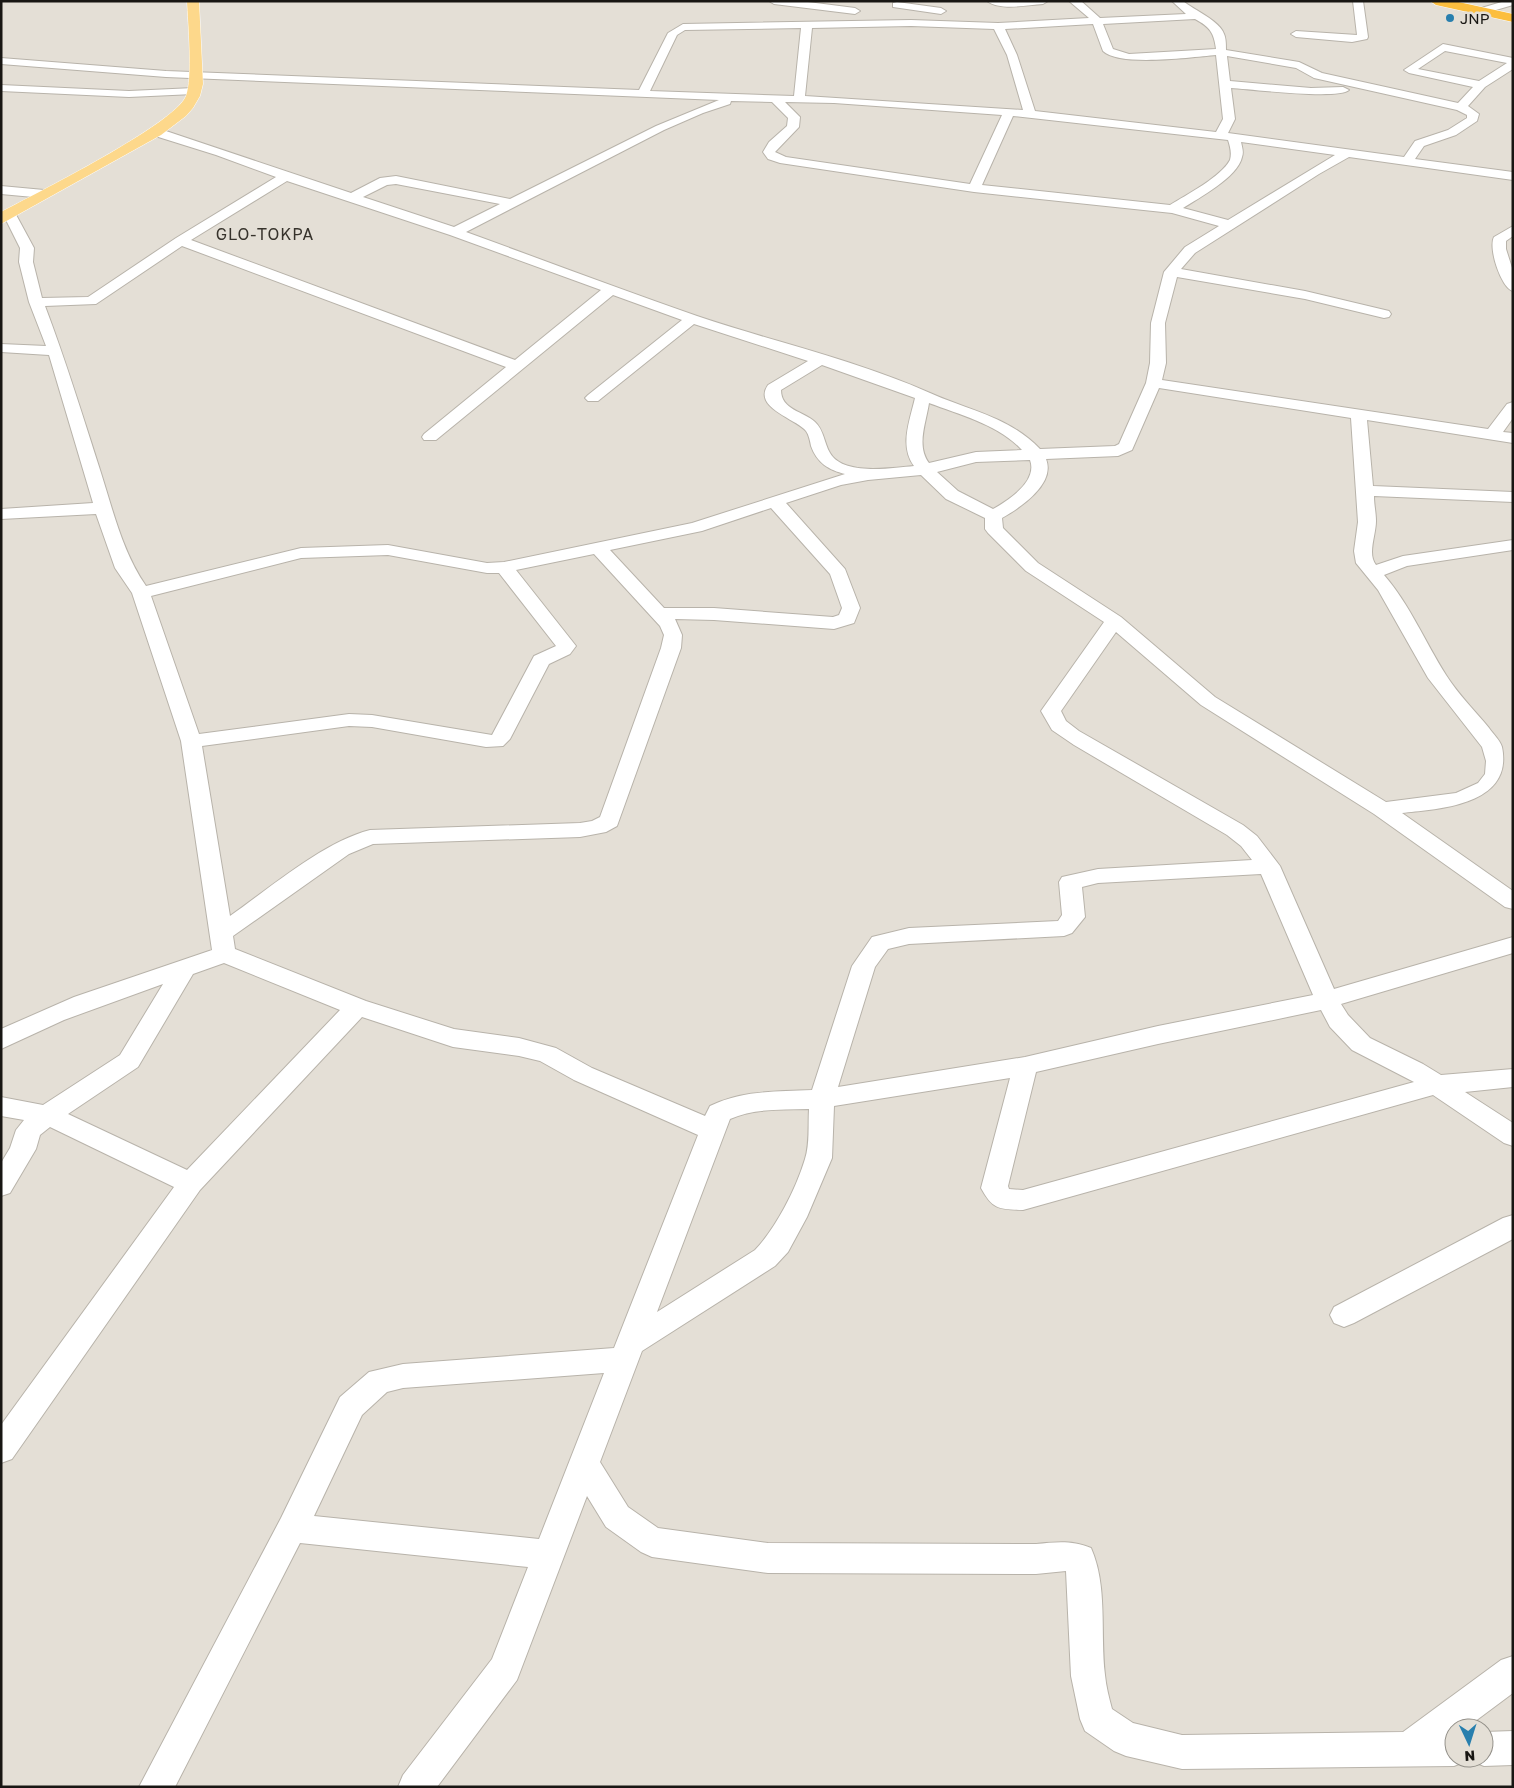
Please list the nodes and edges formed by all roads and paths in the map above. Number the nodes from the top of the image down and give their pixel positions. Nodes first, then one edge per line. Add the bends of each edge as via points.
1 (194, 1) edge
2 (774, 1) edge
3 (992, 1) edge
4 (1044, 1) edge
5 (1358, 1) edge
6 (1436, 1) edge
7 (1174, 2) edge
8 (1513, 2) edge
9 (1079, 4) edge
10 (1100, 6) dead end
11 (894, 7) edge
12 (1482, 11) junction
13 (868, 12) dead end
14 (965, 15) dead end
15 (1197, 16) junction
16 (1513, 18) edge
17 (1097, 21) junction
18 (911, 23) junction
19 (807, 24) junction
20 (998, 26) junction
21 (1296, 34) dead end
22 (1221, 52) junction
23 (1, 61) edge
24 (1513, 63) edge
25 (195, 74) junction
26 (1224, 84) junction
27 (1481, 85) junction
28 (1364, 87) junction
29 (2, 89) edge
30 (194, 91) junction
31 (642, 93) junction
32 (743, 98) junction
33 (775, 99) junction
34 (799, 99) junction
35 (1461, 107) junction
36 (1009, 113) junction
37 (1030, 114) junction
38 (156, 132) junction
39 (1219, 136) junction
40 (1233, 138) junction
41 (1348, 154) junction
42 (1408, 161) junction
43 (286, 176) junction
44 (1513, 176) edge
45 (974, 188) junction
46 (1, 190) edge
47 (44, 194) junction
48 (352, 198) junction
49 (512, 203) junction
50 (1172, 209) junction
51 (5, 217) edge
52 (1229, 226) junction
53 (1513, 230) edge
54 (455, 232) junction
55 (181, 241) junction
56 (1171, 272) junction
57 (1513, 287) edge
58 (612, 289) junction
59 (36, 302) junction
60 (1384, 314) dead end
61 (692, 318) junction
62 (1, 348) edge
63 (55, 351) junction
64 (819, 361) junction
65 (518, 366) junction
66 (1154, 383) junction
67 (923, 395) junction
68 (593, 398) dead end
69 (1513, 407) edge
70 (1359, 415) junction
71 (1492, 435) junction
72 (430, 437) dead end
73 (1513, 438) edge
74 (1036, 455) junction
75 (925, 470) junction
76 (868, 475) junction
77 (1365, 490) junction
78 (1513, 497) edge
79 (775, 502) junction
80 (103, 508) junction
81 (1, 514) edge
82 (992, 516) junction
83 (1513, 545) edge
84 (598, 548) junction
85 (1364, 551) junction
86 (1403, 561) junction
87 (504, 567) junction
88 (1373, 573) junction
89 (141, 593) junction
90 (658, 613) junction
91 (1114, 621) junction
92 (191, 741) junction
93 (1382, 809) junction
94 (1269, 866) junction
95 (1513, 902) edge
96 (223, 944) junction
97 (1513, 945) edge
98 (183, 970) junction
99 (1327, 1000) junction
100 (357, 1007) junction
101 (1, 1040) edge
102 (1025, 1066) junction
103 (1513, 1078) edge
104 (1437, 1086) junction
105 (822, 1099) junction
106 (1, 1106) edge
107 (48, 1115) junction
108 (712, 1130) junction
109 (1513, 1136) edge
110 (191, 1183) junction
111 (1, 1186) edge
112 (1513, 1226) edge
113 (1344, 1315) dead end
114 (629, 1351) junction
115 (1, 1450) edge
116 (584, 1465) junction
117 (292, 1528) junction
118 (550, 1555) junction
119 (1513, 1672) edge
120 (1494, 1748) edge
121 (1513, 1748) edge
122 (1444, 1749) edge
123 (1408, 1750) junction
124 (156, 1787) edge
125 (415, 1787) edge

1 - 25 main road
2 - 13 street
3 - 4 street
5 - 21 street via 1363,37
6 - 12 highway
7 - 15 street
8 - 12 street
9 - 10 street
9 - 17 street
11 - 14 street
11 - 18 street via 911,18
12 - 16 highway
15 - 17 street
15 - 22 street via 1216,28
17 - 20 street
17 - 22 street via 1108,51 1118,56
18 - 19 street
18 - 20 street
19 - 31 street via 678,29
19 - 34 street
20 - 37 street via 1012,55
22 - 26 street
22 - 28 street via 1299,65 1318,76
23 - 25 street
24 - 27 street
24 - 27 street via 1443,48 1409,70
25 - 30 main road
25 - 31 street
26 - 28 street via 1311,91
26 - 39 street via 1229,120
27 - 35 street
28 - 35 street
29 - 30 street via 129,94
30 - 38 main road via 181,113
31 - 32 street
32 - 33 street
32 - 49 street via 719,104 660,128
33 - 34 street
33 - 45 street via 794,117 793,127 769,152 772,156
34 - 36 street
35 - 42 street via 1473,114 1473,119 1450,134 1425,140 1411,151
36 - 37 street
36 - 45 street
37 - 39 street
38 - 43 street
38 - 47 main road
39 - 40 street
40 - 41 street
40 - 50 street via 1237,156 1228,169
41 - 42 street
41 - 52 street via 1315,171
42 - 44 street
43 - 48 street
43 - 55 street
45 - 50 street
46 - 47 street
47 - 51 main road
48 - 49 street via 384,181 396,180
48 - 54 street
49 - 54 street
50 - 52 street via 1208,217
51 - 59 street via 27,248 26,262
52 - 56 street via 1190,250
53 - 57 street via 1499,240 1499,249
54 - 58 street
55 - 59 street via 91,302
55 - 65 street
56 - 60 street via 1277,288
56 - 66 street via 1158,323 1158,363
58 - 61 street
58 - 65 street
59 - 63 street
61 - 64 street
61 - 68 street
62 - 63 street
63 - 80 street
64 - 67 street
64 - 76 street via 773,388 772,397 776,404 815,432 826,459
65 - 72 street
66 - 70 street
66 - 74 street via 1126,447 1118,452
67 - 74 street via 991,421 1021,439
67 - 75 street via 913,447
69 - 71 street
70 - 71 street
70 - 77 street
71 - 73 street
74 - 75 street via 976,457
74 - 82 street via 1040,466 1037,480 1013,505
75 - 76 street
75 - 82 street via 952,495
76 - 79 street via 836,481
77 - 78 street
77 - 85 street via 1367,522
79 - 84 street via 696,527
79 - 90 street via 839,573 851,608 847,619 834,623
80 - 81 street
80 - 89 street via 124,568
82 - 91 street via 994,529 1032,567
83 - 86 street
84 - 87 street
84 - 90 street
85 - 86 street
85 - 88 street via 1365,563
86 - 88 street
87 - 89 street via 487,568 388,550 301,553
87 - 92 street via 566,646 541,660 496,742 349,720
88 - 93 street via 1386,588 1438,678 1492,746 1496,761 1495,775 1485,788 1461,799
89 - 92 street
90 - 96 street via 669,624 673,635 671,648 609,821 580,830 370,837 341,849
91 - 93 street via 1208,701
91 - 94 street via 1051,711 1054,720 1060,728 1081,741 1235,830 1249,841
92 - 96 street
93 - 95 street
94 - 99 street
94 - 105 street via 1098,876 1070,882 1074,917 1064,928 909,936 880,943 864,966
96 - 98 street
96 - 100 street
97 - 99 street
98 - 101 street via 72,1007
98 - 107 street via 129,1061
99 - 102 street
99 - 104 street via 1338,1021 1361,1044 1414,1070
100 - 108 street via 453,1038 547,1054 583,1074
100 - 110 street
102 - 104 street via 994,1188 1002,1199 1022,1200
102 - 105 street
103 - 104 street
104 - 109 street
105 - 108 street via 736,1105 719,1113
105 - 114 street via 819,1158 797,1210 778,1244 765,1258
106 - 107 street
107 - 110 street
107 - 111 street via 29,1130 23,1149
108 - 114 street
110 - 115 street
112 - 113 street
114 - 116 street
114 - 117 street via 379,1381 351,1406
116 - 118 street
116 - 123 street via 618,1517 652,1542 768,1558 1080,1558 1084,1580 1088,1676 1097,1718 1126,1739 1182,1752
117 - 118 street
117 - 124 street
118 - 125 street via 505,1668
119 - 123 street
120 - 121 street
122 - 123 street

